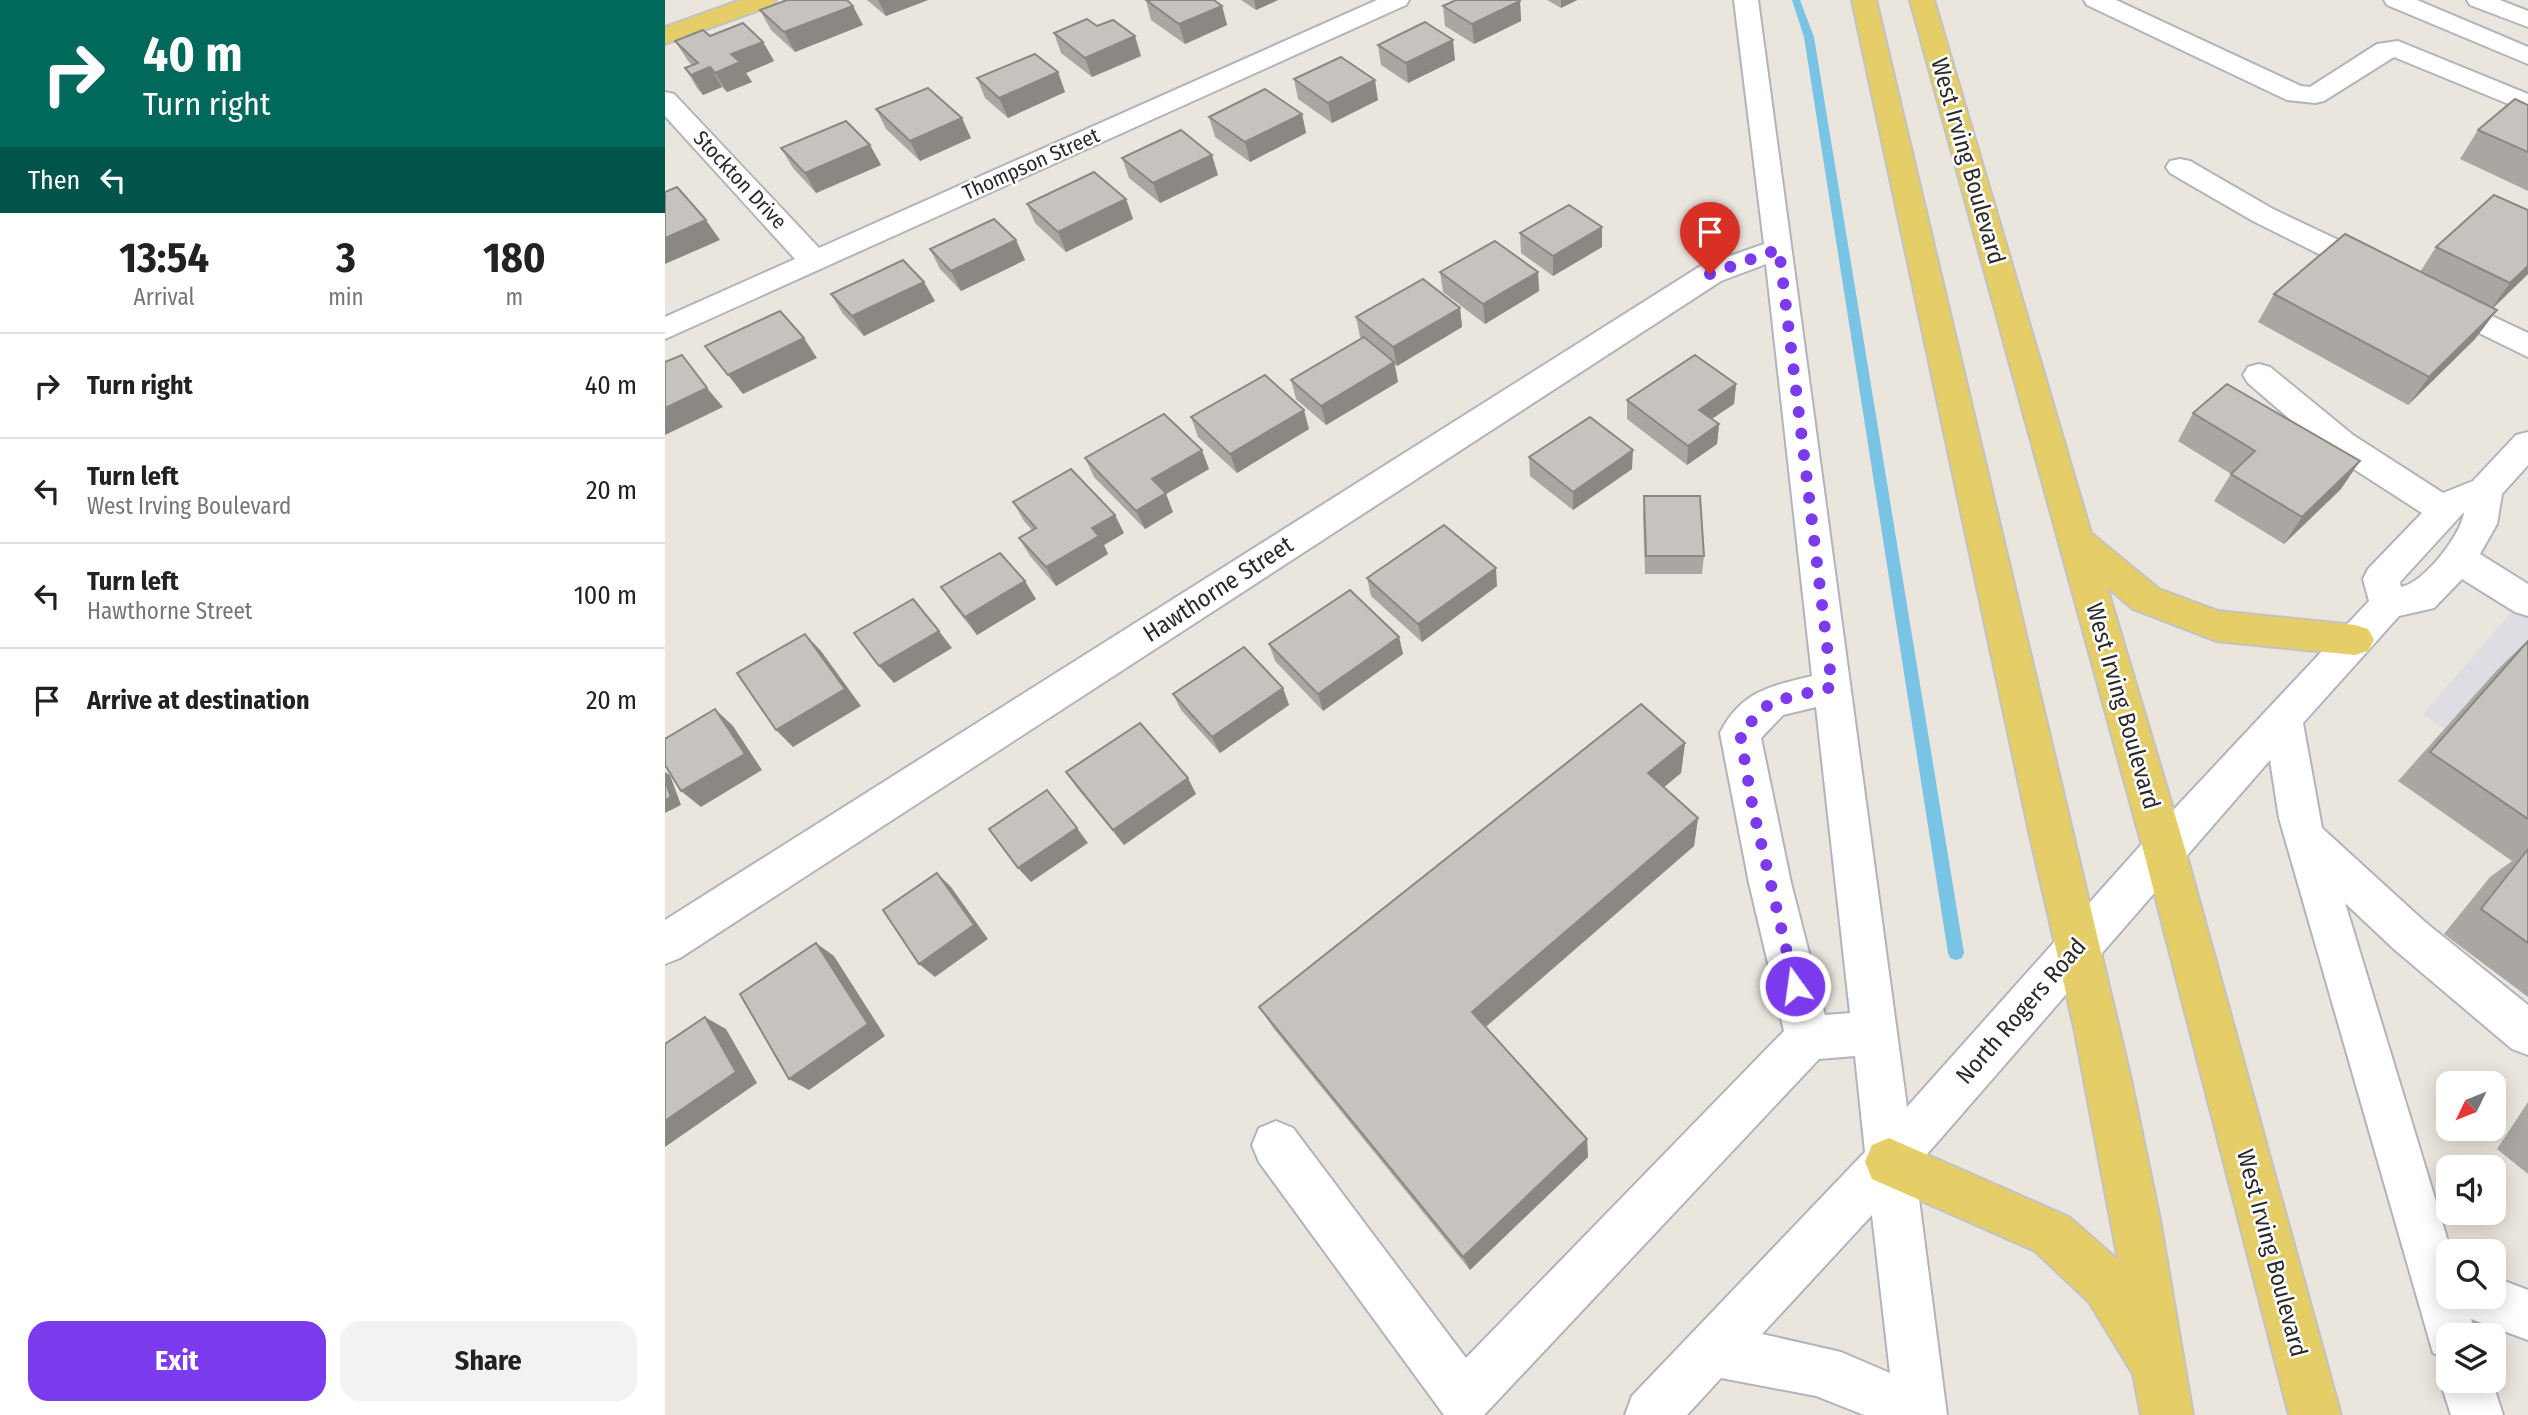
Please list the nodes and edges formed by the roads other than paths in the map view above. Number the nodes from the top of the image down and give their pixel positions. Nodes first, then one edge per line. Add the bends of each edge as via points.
1 (701, 0) edge
2 (764, 0) edge
3 (1397, 0) edge
4 (1746, 0) edge
5 (1864, 0) edge
6 (1922, 0) edge
7 (2096, 0) edge
8 (2396, 0) edge
9 (2479, 0) edge
10 (665, 13) edge
11 (2528, 20) edge
12 (665, 36) edge
13 (2528, 56) edge
14 (665, 100) edge
15 (2528, 104) edge
16 (2180, 167) dead end
17 (1779, 249) junction
18 (814, 261) junction
19 (665, 329) edge
20 (2528, 346) edge
21 (2259, 374) dead end
22 (2528, 443) edge
23 (2486, 490) junction
24 (2444, 510) junction
25 (2075, 540) junction
26 (2459, 559) junction
27 (2528, 602) edge
28 (2388, 604) junction
29 (2355, 640) junction
30 (1832, 687) junction
31 (2283, 719) junction
32 (2305, 839) junction
33 (2164, 849) junction
34 (665, 944) edge
35 (2079, 945) junction
36 (2528, 1032) edge
37 (1873, 1033) junction
38 (1808, 1038) junction
39 (1276, 1145) dead end
40 (1889, 1161) junction
41 (2436, 1266) edge
42 (2506, 1307) edge
43 (2528, 1315) edge
44 (1710, 1352) junction
45 (2163, 1393) edge
46 (2470, 1393) edge
47 (1470, 1407) edge
48 (1651, 1415) edge
49 (1912, 1415) edge
50 (1921, 1415) edge
51 (2315, 1415) edge
52 (2477, 1415) edge

1 - 10 main road
2 - 12 main road
3 - 18 street, Thompson Street
4 - 17 street
5 - 35 main road
6 - 25 main road, West Irving Boulevard
7 - 15 street via 2296,94 2315,95 2386,49 2398,49
8 - 13 street
9 - 11 street
14 - 18 street, Stockton Drive
16 - 20 street via 2263,215
17 - 30 street
17 - 34 street, Hawthorne Street via 1710,274
18 - 19 street, Thompson Street
21 - 24 street via 2341,444
22 - 23 street
23 - 24 street
23 - 26 street via 2480,524
24 - 28 street via 2381,579
25 - 29 main road via 2146,599 2216,626
25 - 33 main road, West Irving Boulevard
26 - 27 street
26 - 28 street via 2421,598
28 - 29 street, North Rogers Road
29 - 31 street, North Rogers Road
30 - 37 street
30 - 38 street via 1771,702 1740,733
31 - 32 street
31 - 33 street, North Rogers Road
32 - 36 street via 2410,936
32 - 41 street
33 - 35 street, North Rogers Road
33 - 51 main road, West Irving Boulevard
35 - 40 street, North Rogers Road
35 - 45 main road via 2137,1222
37 - 38 street
37 - 40 street
38 - 47 street
39 - 47 street
40 - 44 street, North Rogers Road
40 - 45 main road via 2052,1234 2107,1284
40 - 50 street
42 - 43 street
44 - 48 street, North Rogers Road
44 - 49 street via 1807,1366 1886,1395
46 - 52 street

